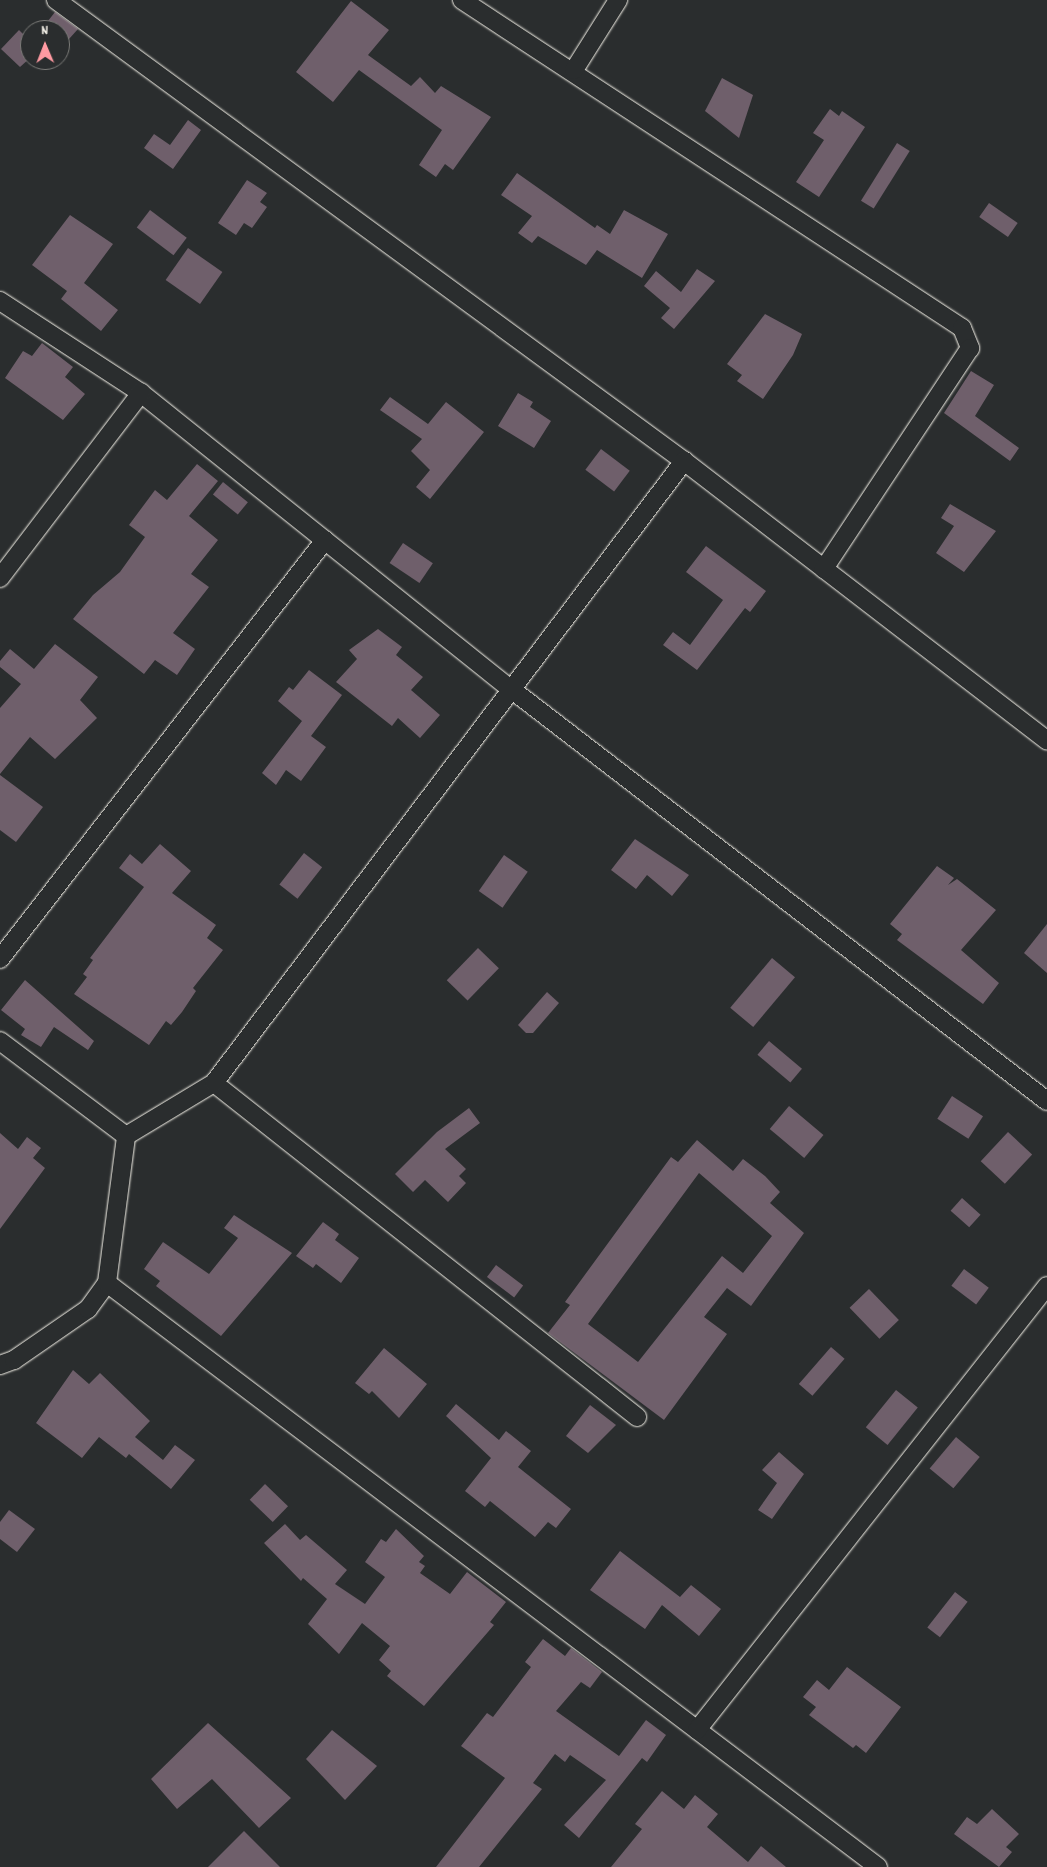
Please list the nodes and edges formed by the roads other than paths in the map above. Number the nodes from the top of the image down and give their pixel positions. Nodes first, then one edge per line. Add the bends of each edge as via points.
1 (56, 0) edge
2 (462, 0) edge
3 (618, 0) edge
4 (574, 70) junction
5 (0, 301) edge
6 (141, 393) junction
7 (684, 461) junction
8 (326, 540) junction
9 (824, 569) junction
10 (0, 578) edge
11 (511, 689) junction
12 (1047, 741) edge
13 (0, 959) edge
14 (0, 1041) edge
15 (214, 1083) junction
16 (1047, 1101) edge
17 (126, 1136) junction
18 (108, 1282) junction
19 (1047, 1286) edge
20 (0, 1364) edge
21 (638, 1417) dead end
22 (697, 1730) junction
23 (878, 1867) edge

1 - 7 street
2 - 4 street
3 - 4 street
4 - 9 street via 962,328 970,348
5 - 6 street
6 - 8 street
6 - 10 street
7 - 9 street
7 - 11 street
8 - 11 street
8 - 13 street
9 - 12 street
11 - 15 street
11 - 16 street
14 - 17 street
15 - 17 street
15 - 21 street
17 - 18 street
18 - 20 street via 88,1309 14,1360
18 - 22 street
19 - 22 street
22 - 23 street

